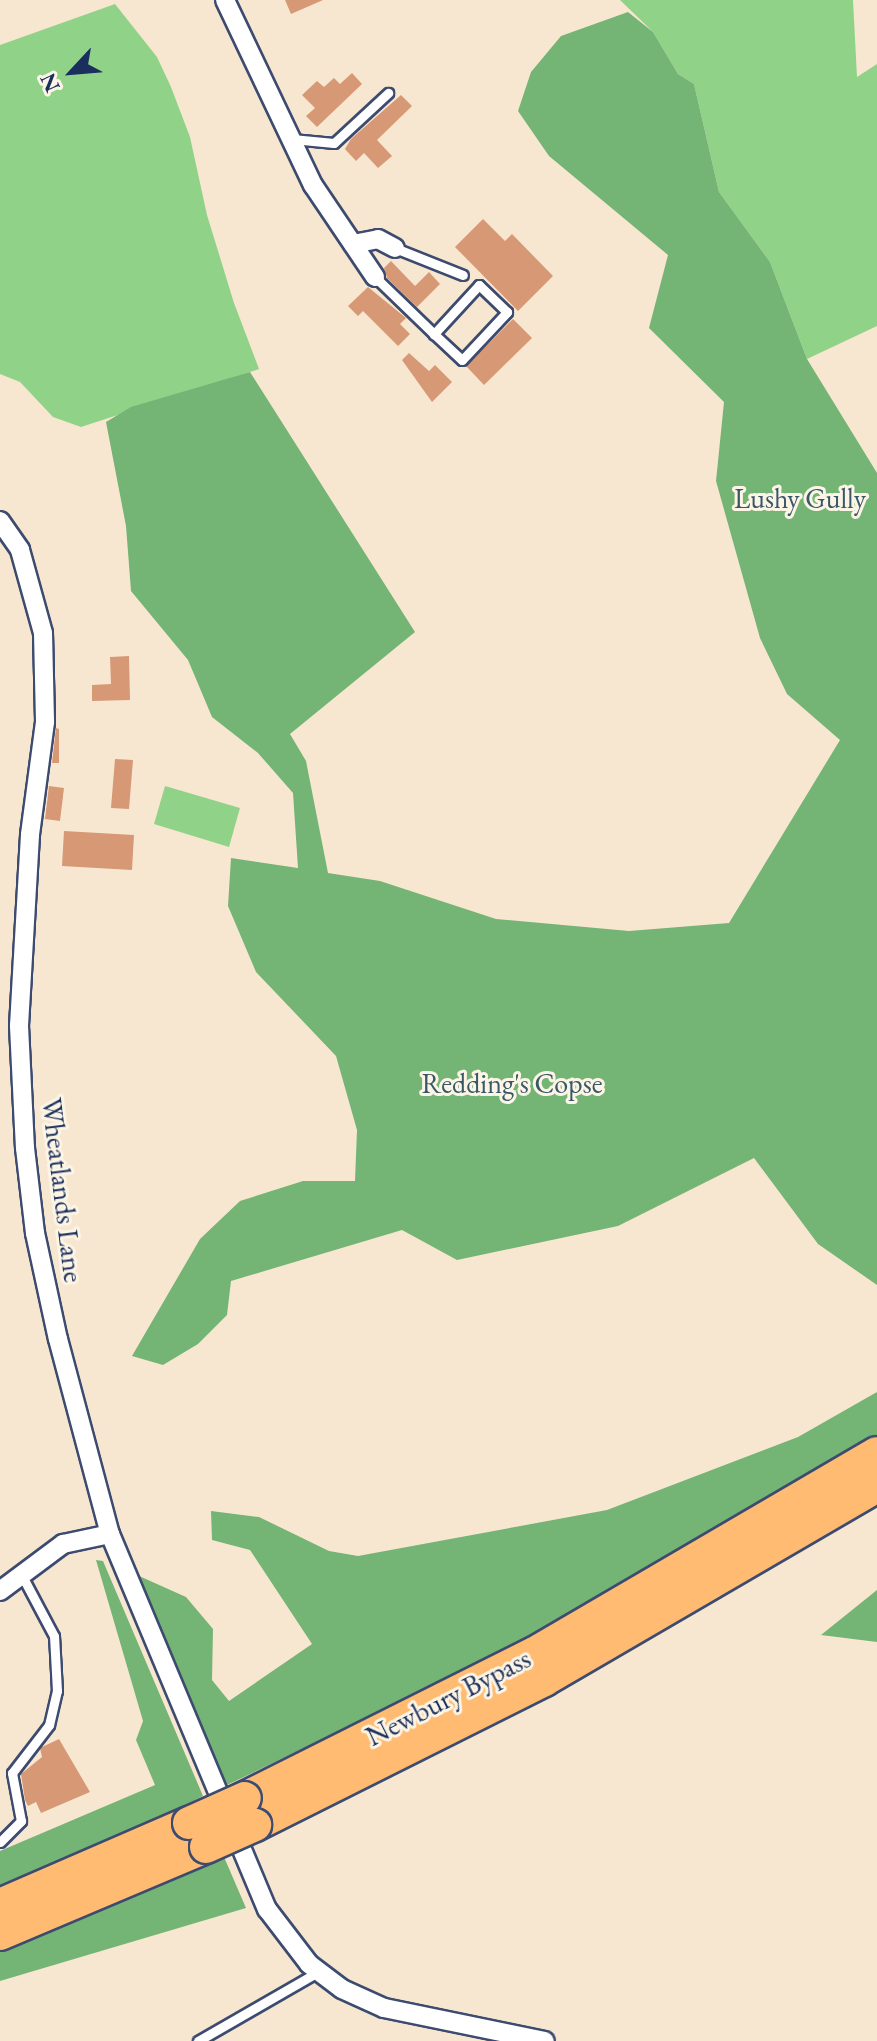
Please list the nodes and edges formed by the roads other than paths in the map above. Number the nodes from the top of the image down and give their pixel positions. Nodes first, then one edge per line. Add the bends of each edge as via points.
1 (225, 0) edge
2 (388, 93) dead end
3 (289, 139) junction
4 (353, 244) junction
5 (395, 248) joint
6 (463, 275) dead end
7 (375, 277) joint
8 (434, 334) junction
9 (0, 521) edge
10 (877, 1453) edge
11 (877, 1486) edge
12 (110, 1534) junction
13 (21, 1574) junction
14 (0, 1591) edge
15 (250, 1812) junction
16 (197, 1835) junction
17 (0, 1842) edge
18 (0, 1905) edge
19 (0, 1934) edge
20 (318, 1972) junction
21 (198, 2041) edge
22 (545, 2041) edge

1 - 3 street
2 - 3 lane via 334,143
3 - 4 street
4 - 5 street via 378,239
4 - 7 street
5 - 6 lane
7 - 8 lane
8 - 8 lane via 462,360 507,312 479,285
9 - 12 street, Wheatlands Lane via 20,550 43,633 45,722 30,835 19,1026 25,1148 54,1324
10 - 15 highway, Newbury Bypass
11 - 15 highway, Newbury Bypass via 544,1680
12 - 13 street via 63,1544
12 - 20 street, Wheatlands Lane via 267,1909
13 - 14 street
13 - 17 lane via 54,1636 57,1691 49,1725 12,1773 21,1821
15 - 16 highway, Newbury Bypass, bridge
16 - 18 highway, Newbury Bypass
16 - 19 highway, Newbury Bypass
20 - 21 lane
20 - 22 street via 384,2008

